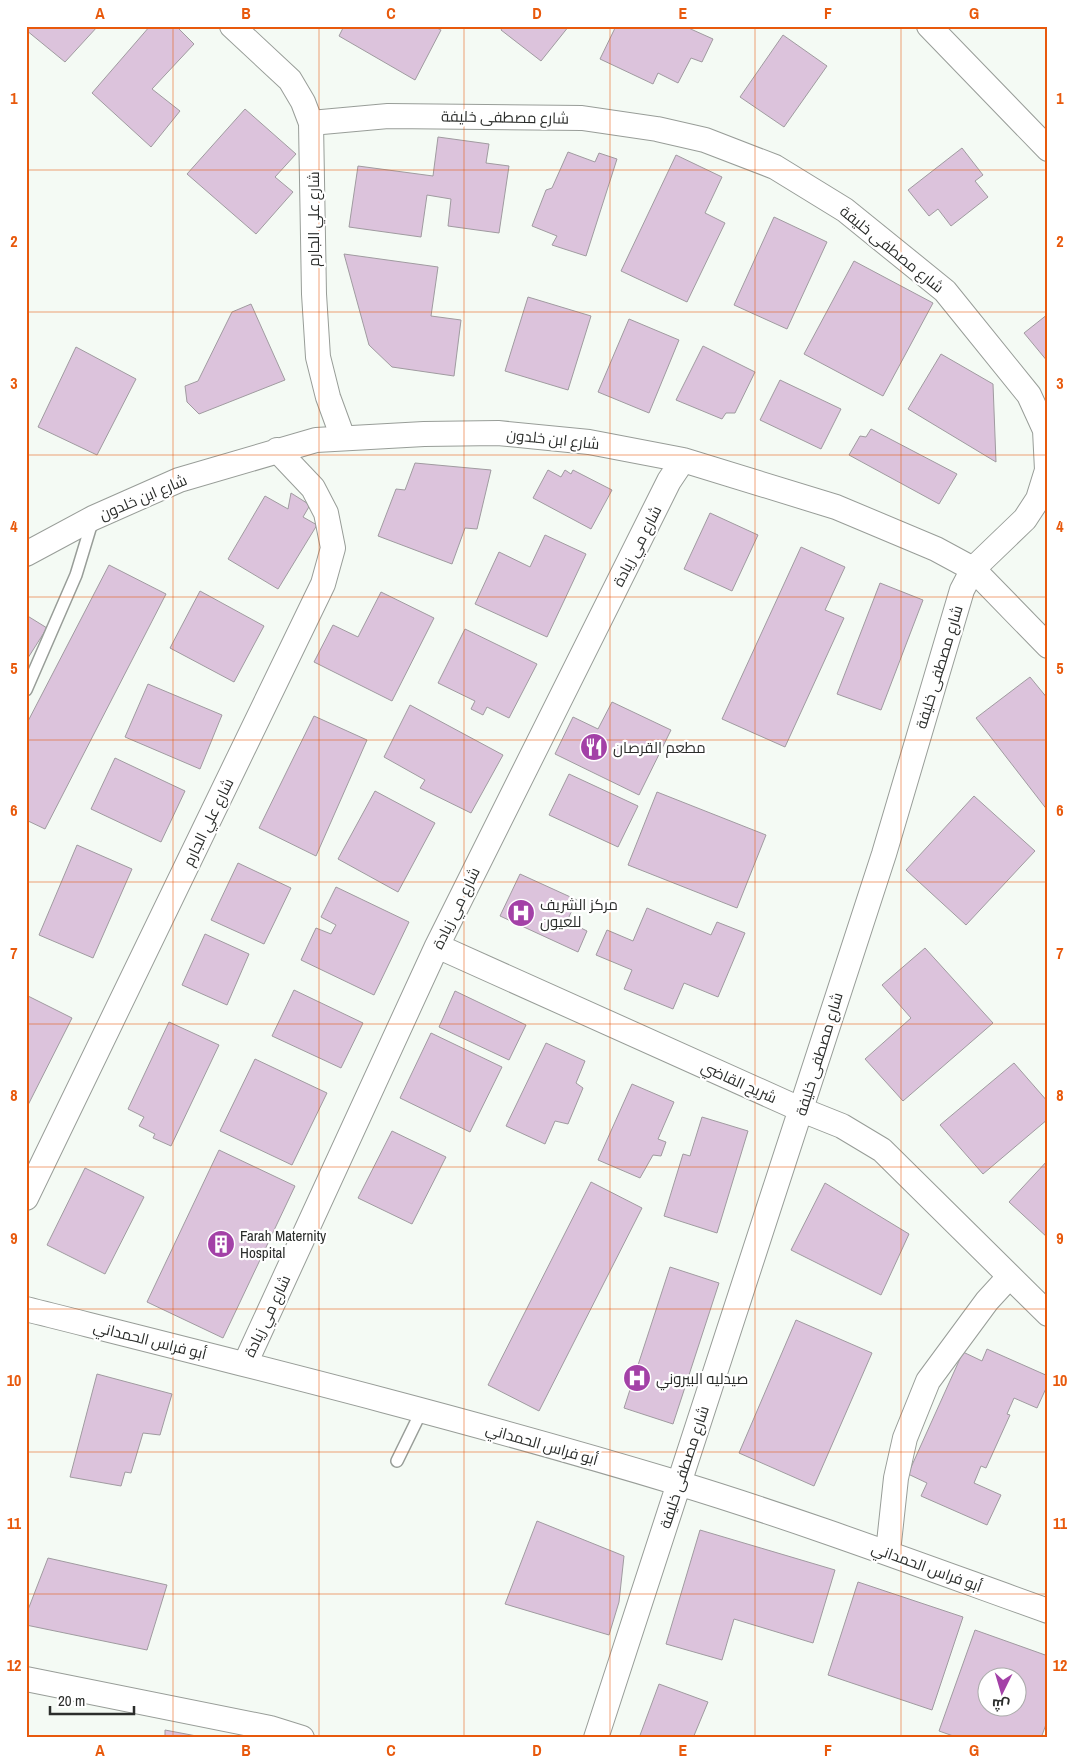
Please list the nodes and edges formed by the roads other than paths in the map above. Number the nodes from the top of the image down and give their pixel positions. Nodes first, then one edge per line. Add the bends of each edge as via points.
1 (232, 26) edge
2 (929, 26) edge
3 (311, 122) junction
4 (1048, 149) edge
5 (343, 438) junction
6 (277, 450) junction
7 (683, 460) junction
8 (93, 518) junction
9 (26, 554) edge
10 (973, 569) junction
11 (1048, 646) edge
12 (26, 690) edge
13 (437, 946) junction
14 (802, 1110) junction
15 (26, 1198) edge
16 (1009, 1277) junction
17 (26, 1309) edge
18 (1048, 1314) edge
19 (245, 1364) junction
20 (422, 1410) junction
21 (397, 1460) dead end
22 (679, 1483) junction
23 (888, 1552) junction
24 (1048, 1611) edge
25 (32, 1684) edge
26 (302, 1738) edge
27 (596, 1738) edge

1 - 3 street, شارع علي الجارم via 290,80
2 - 4 street
3 - 5 street, شارع علي الجارم via 318,357
3 - 10 street, شارع مصطفى خليفة via 388,116 582,118 657,129 705,140 776,167 845,210 945,291 1029,395 1045,430 1046,470 1038,500 1026,519
5 - 6 street, شارع ابن خلدون via 316,440
5 - 7 street, شارع ابن خلدون via 498,433 589,442
6 - 8 street, شارع ابن خلدون via 179,480
6 - 15 street, شارع علي الجارم via 313,488 326,513 332,548 323,584
7 - 10 street, شارع ابن خلدون via 836,507 936,549
7 - 13 street, شارع مي زيادة via 669,481
8 - 9 street, شارع ابن خلدون
8 - 12 lane via 76,575
10 - 11 street, شارع ابن خلدون
10 - 14 street, شارع مصطفى خليفة via 962,590 884,854
13 - 14 street, شريح القاضي
13 - 19 street, شارع مي زيادة
14 - 16 street, شريح القاضي via 842,1126 882,1150
14 - 22 street, شارع مصطفى خليفة
16 - 18 street, شريح القاضي
16 - 23 street via 928,1381 905,1438 896,1478
17 - 19 street, أبو فراس الحمداني
19 - 20 street, أبو فراس الحمداني
20 - 21 lane
20 - 22 street, أبو فراس الحمداني
22 - 23 street, أبو فراس الحمداني
22 - 27 street, شارع مصطفى خليفة
23 - 24 street, أبو فراس الحمداني
25 - 26 street via 270,1728

